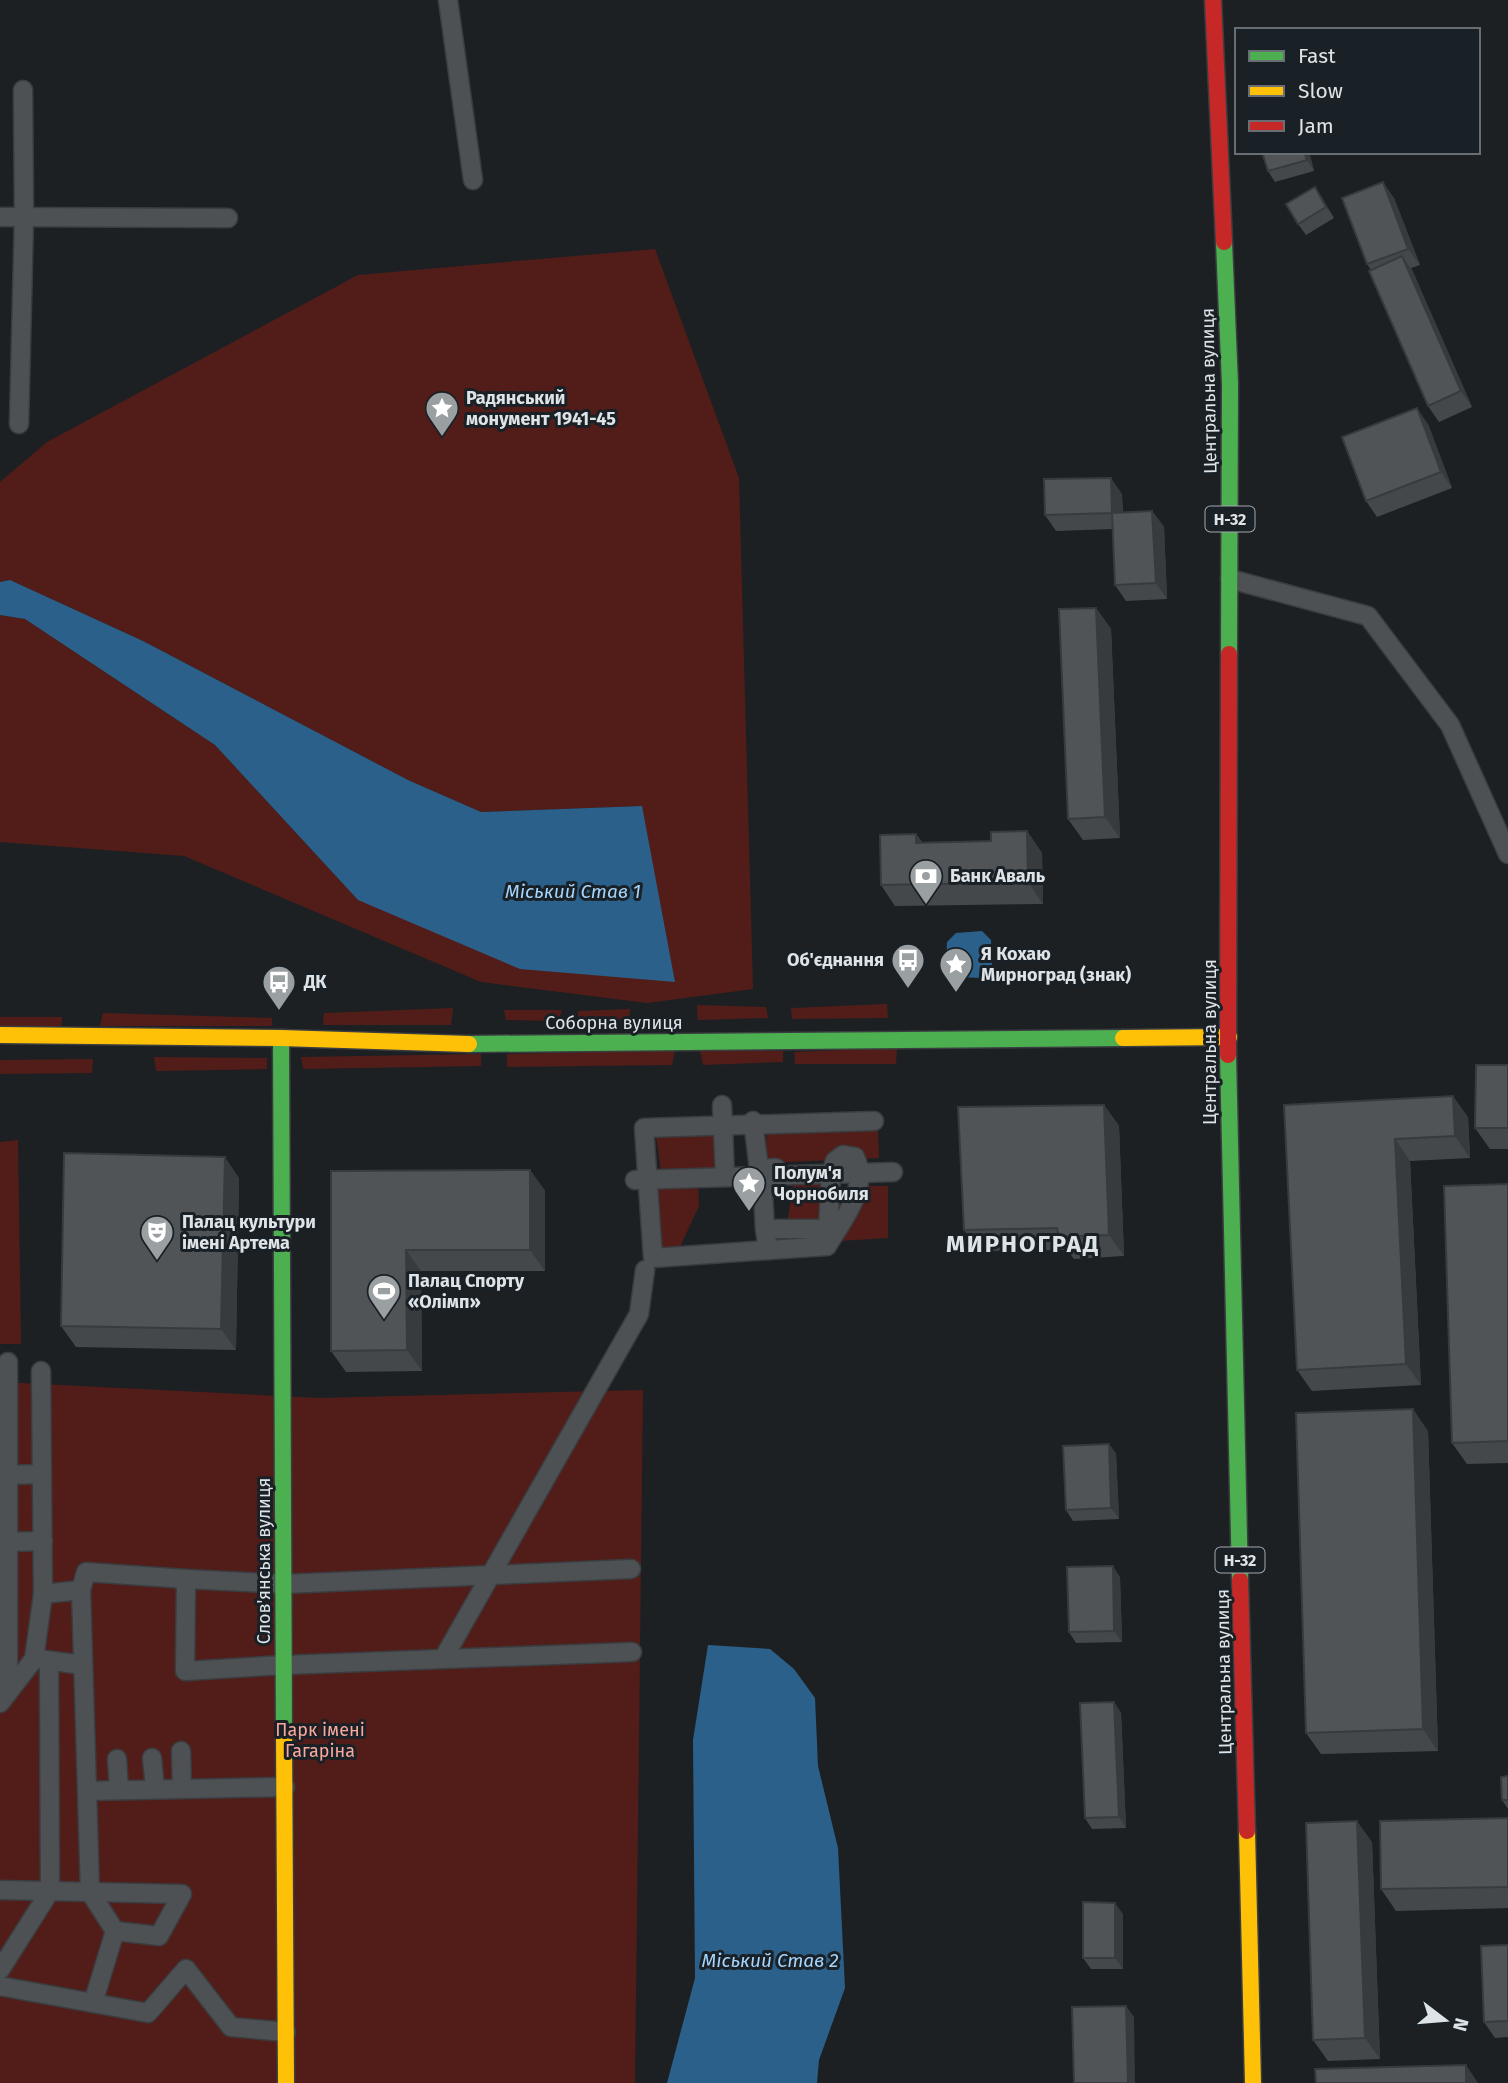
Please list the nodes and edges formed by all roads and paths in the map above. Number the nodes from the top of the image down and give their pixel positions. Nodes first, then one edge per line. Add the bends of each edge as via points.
1 (448, 0) edge
2 (1213, 0) edge
3 (23, 90) dead end
4 (473, 180) dead end
5 (0, 217) edge
6 (24, 217) junction
7 (229, 218) dead end
8 (19, 424) dead end
9 (1230, 579) junction
10 (1508, 854) edge
11 (0, 1035) edge
12 (1229, 1037) junction
13 (281, 1038) junction
14 (722, 1105) dead end
15 (753, 1121) dead end
16 (874, 1121) dead end
17 (893, 1172) dead end
18 (831, 1174) junction
19 (801, 1175) junction
20 (762, 1176) junction
21 (725, 1177) junction
22 (635, 1180) dead end
23 (765, 1229) junction
24 (827, 1238) junction
25 (768, 1250) junction
26 (645, 1270) dead end
27 (8, 1362) dead end
28 (41, 1371) dead end
29 (42, 1474) junction
30 (8, 1475) junction
31 (43, 1541) junction
32 (8, 1542) junction
33 (631, 1569) dead end
34 (490, 1575) junction
35 (186, 1579) junction
36 (284, 1584) junction
37 (81, 1590) junction
38 (43, 1594) junction
39 (632, 1652) dead end
40 (443, 1659) junction
41 (41, 1660) junction
42 (83, 1665) junction
43 (284, 1665) junction
44 (4, 1698) edge
45 (181, 1751) dead end
46 (152, 1758) dead end
47 (117, 1759) dead end
48 (285, 1787) junction
49 (155, 1789) junction
50 (182, 1789) junction
51 (119, 1790) junction
52 (87, 1791) junction
53 (0, 1890) edge
54 (50, 1891) junction
55 (90, 1892) junction
56 (115, 1931) junction
57 (0, 1970) edge
58 (0, 1986) edge
59 (93, 2003) junction
60 (286, 2032) junction
61 (286, 2083) edge
62 (1253, 2083) edge

1 - 4 street
2 - 9 street, Центральна вулиця / Н-32 via 1230,384
3 - 6 street
5 - 6 street
6 - 7 street
6 - 8 street
9 - 10 street via 1368,616 1450,725
9 - 12 street, Центральна вулиця / Н-32
11 - 13 street, Соборна вулиця
12 - 13 street, Соборна вулиця via 468,1044
12 - 62 street, Центральна вулиця / Н-32
13 - 36 street, Слов'янська вулиця
14 - 21 street
15 - 19 street via 759,1169 794,1167
16 - 25 street via 644,1128 653,1258
17 - 18 street
18 - 19 street
18 - 24 street
18 - 24 street via 835,1161 844,1155 855,1157 859,1166 857,1196
19 - 20 street
20 - 21 street
20 - 23 street
21 - 22 street
23 - 24 street
23 - 25 street
24 - 25 street
26 - 34 street via 639,1314
27 - 30 street
28 - 29 street
29 - 30 street
29 - 31 street
30 - 32 street
31 - 32 street
31 - 38 street
32 - 44 street
33 - 34 street
34 - 36 street
34 - 40 street
35 - 36 street
35 - 37 street via 86,1572
35 - 43 street via 185,1671
36 - 43 street, Слов'янська вулиця
37 - 38 street
37 - 42 street
38 - 41 street
39 - 40 street
40 - 43 street
41 - 42 street
41 - 44 street
41 - 54 street
42 - 52 street
43 - 48 street, Слов'янська вулиця
45 - 50 street
46 - 49 street
47 - 51 street
48 - 50 street
48 - 60 street, Слов'янська вулиця
49 - 50 street
49 - 51 street
51 - 52 street
52 - 55 street
53 - 54 street
54 - 55 street
54 - 57 street
55 - 56 street
55 - 56 street via 182,1894 159,1936
56 - 59 street
58 - 59 street
59 - 60 street via 148,2013 186,1969 231,2027
60 - 61 street, Слов'янська вулиця

